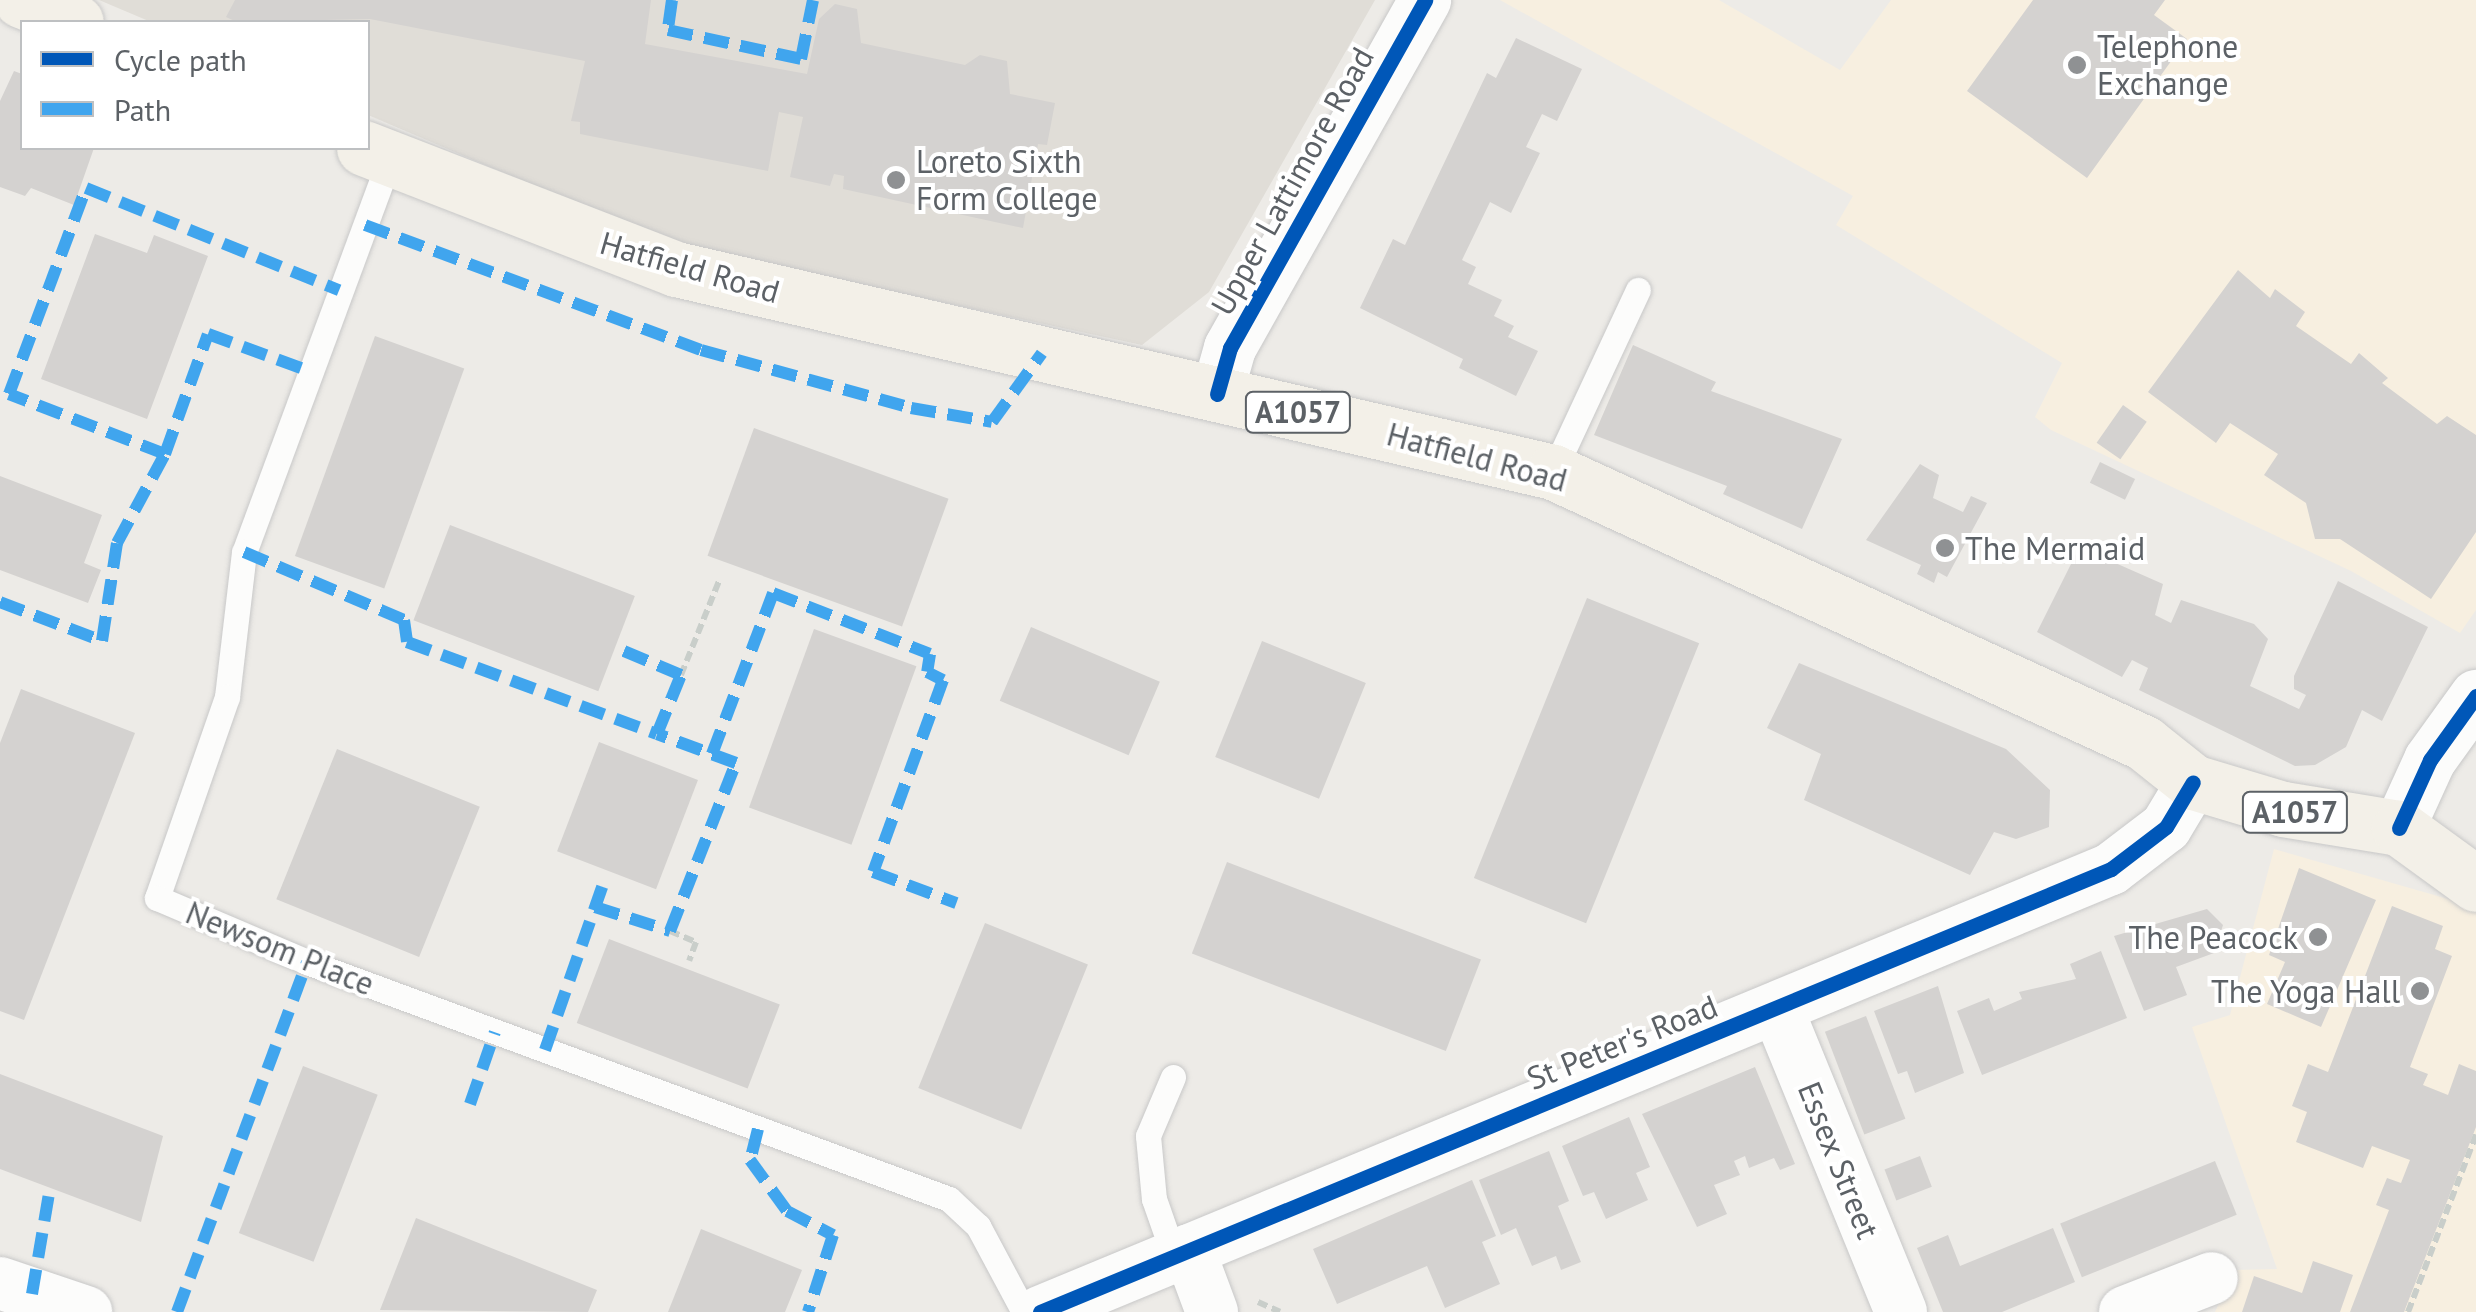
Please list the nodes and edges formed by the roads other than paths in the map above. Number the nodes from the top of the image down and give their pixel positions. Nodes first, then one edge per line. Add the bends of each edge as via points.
1 (21, 0) edge
2 (1425, 0) edge
3 (71, 20) edge
4 (377, 153) edge
5 (1638, 290) dead end
6 (1217, 394) junction
7 (1552, 472) junction
8 (2476, 696) edge
9 (2193, 782) junction
10 (2399, 828) junction
11 (2476, 884) edge
12 (1777, 1008) junction
13 (1173, 1077) dead end
14 (1181, 1253) junction
15 (2212, 1278) dead end
16 (0, 1283) edge
17 (86, 1312) edge
18 (1024, 1312) edge
19 (1040, 1312) edge
20 (1212, 1312) edge
21 (1901, 1312) edge
22 (2124, 1312) edge

1 - 3 main road
2 - 6 street, Upper Lattimore Road via 1230,348
4 - 6 main road, Hatfield Road / A1057 via 676,269
4 - 18 lane, Newsom Place via 244,552 227,697 157,898 291,956 949,1198 978,1226
5 - 7 lane
6 - 7 main road, Hatfield Road / A1057
7 - 9 main road, Hatfield Road / A1057 via 2144,742
8 - 10 street via 2430,760
9 - 10 main road, Hatfield Road / A1057 via 2283,809
9 - 12 street, St Peter's Road via 2166,827 2111,869
10 - 11 main road, Hatfield Road / A1057
12 - 14 street, St Peter's Road
12 - 21 street, Essex Street
13 - 14 lane via 1148,1136 1154,1199
14 - 19 street, St Peter's Road
14 - 20 street
15 - 22 street
16 - 17 street

